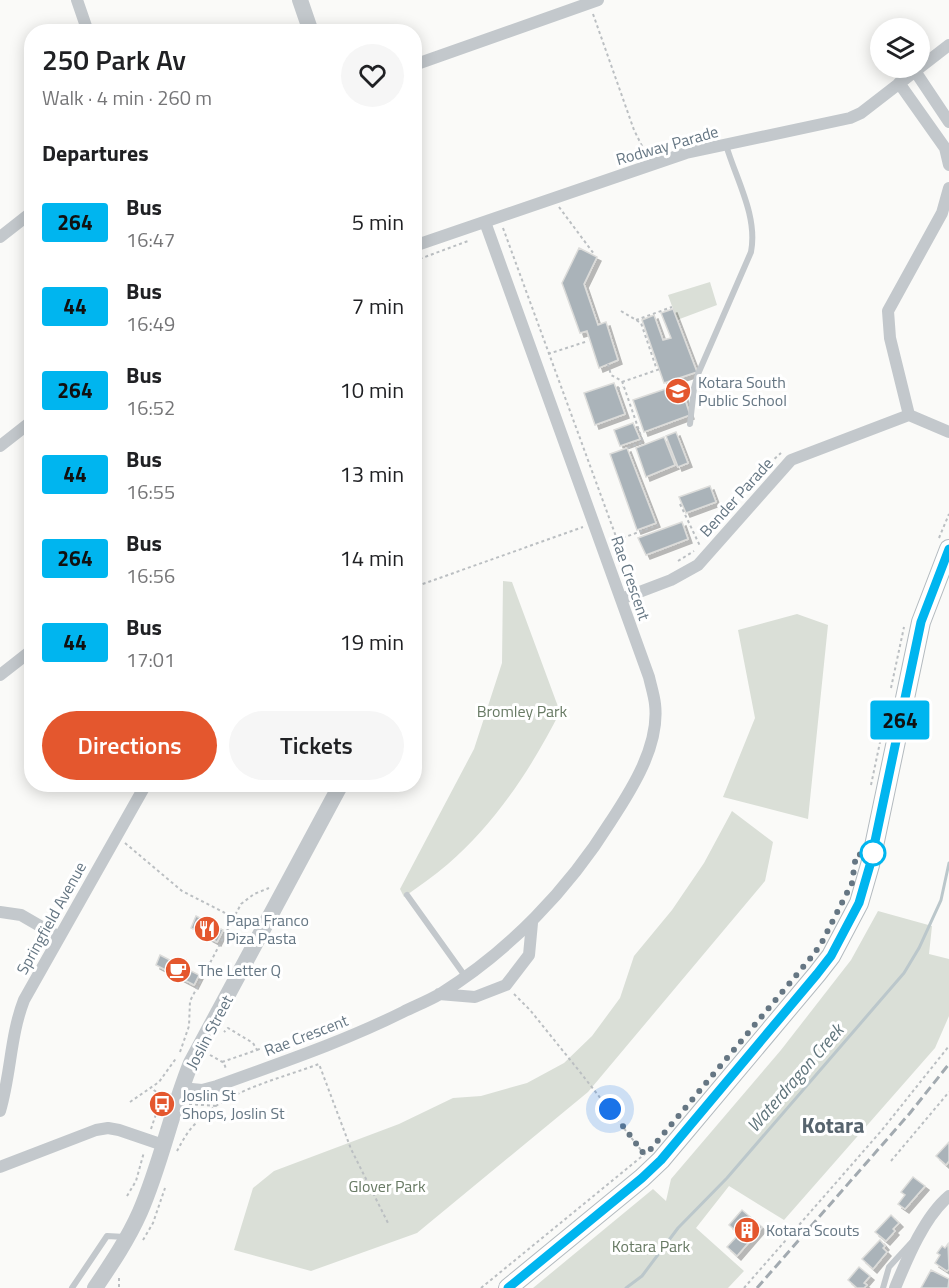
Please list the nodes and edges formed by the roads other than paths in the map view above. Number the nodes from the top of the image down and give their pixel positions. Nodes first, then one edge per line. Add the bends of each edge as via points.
1 (77, 0) edge
2 (300, 0) edge
3 (593, 2) edge
4 (85, 24) edge
5 (308, 24) edge
6 (949, 45) edge
7 (930, 60) edge
8 (422, 62) edge
9 (906, 78) edge
10 (920, 78) edge
11 (899, 83) junction
12 (949, 122) edge
13 (726, 145) junction
14 (947, 147) edge
15 (949, 165) edge
16 (949, 188) edge
17 (24, 218) edge
18 (485, 222) junction
19 (0, 237) edge
20 (422, 243) edge
21 (909, 415) junction
22 (690, 424) dead end
23 (24, 427) edge
24 (949, 432) edge
25 (0, 446) edge
26 (942, 548) edge
27 (621, 599) junction
28 (24, 656) edge
29 (0, 675) edge
30 (141, 792) edge
31 (337, 792) edge
32 (407, 895) dead end
33 (0, 912) edge
34 (532, 923) junction
35 (59, 937) junction
36 (465, 976) junction
37 (439, 994) junction
38 (181, 1088) junction
39 (0, 1111) edge
40 (169, 1150) junction
41 (0, 1167) edge
42 (949, 1196) edge
43 (921, 1232) junction
44 (133, 1243) junction
45 (72, 1288) edge
46 (95, 1288) edge
47 (508, 1288) edge
48 (883, 1288) edge
49 (895, 1288) edge

1 - 4 street
2 - 5 street
3 - 8 street
6 - 7 street, Rodway Parade
9 - 11 street, Rodway Parade
10 - 12 street
11 - 13 street, Rodway Parade via 850,118
11 - 14 street
13 - 18 street, Rodway Parade via 686,153
13 - 22 lane via 754,237 698,374
14 - 15 street
16 - 21 street via 942,213 888,311 890,338
17 - 19 street
18 - 20 street, Rodway Parade
18 - 27 street, Rae Crescent
21 - 24 street
21 - 27 street, Bender Parade via 791,460 698,565
23 - 25 street
26 - 47 main road via 921,622 862,895 831,956 661,1160
27 - 34 street, Rae Crescent via 656,706 648,753 595,847
28 - 29 street
30 - 35 street, Springfield Avenue
31 - 38 street, Joslin Street
32 - 36 lane
33 - 35 street via 21,915
34 - 36 street, Rae Crescent
34 - 37 street via 529,955 506,986 475,997
35 - 39 street, Springfield Avenue via 16,1020 9,1080
36 - 37 street, Rae Crescent
37 - 38 street, Rae Crescent via 352,1036 217,1086 202,1090
38 - 40 street, Joslin Street
40 - 41 street via 108,1128
40 - 44 street, Joslin Street via 141,1210
42 - 43 street
43 - 48 lane via 889,1267
43 - 49 street
44 - 45 lane via 107,1236
44 - 46 street, Joslin Street

